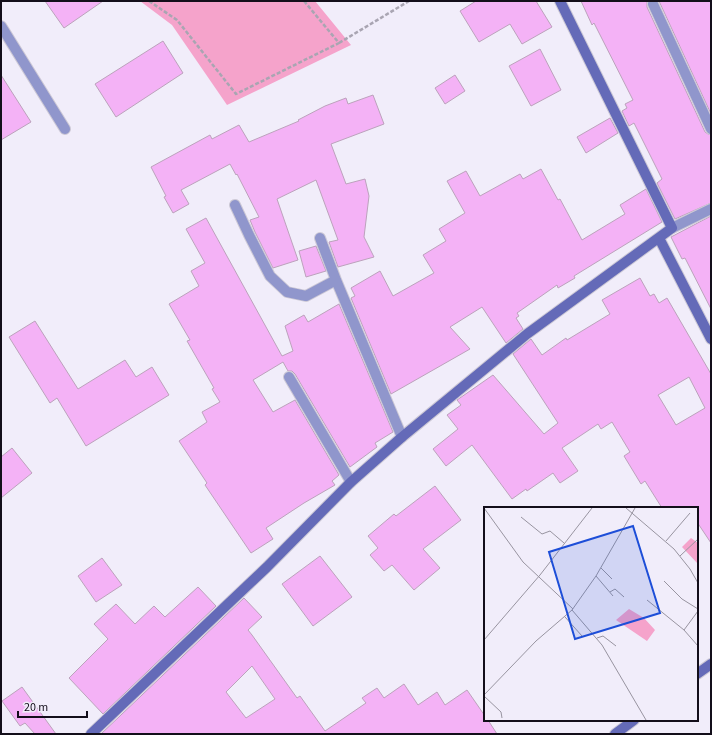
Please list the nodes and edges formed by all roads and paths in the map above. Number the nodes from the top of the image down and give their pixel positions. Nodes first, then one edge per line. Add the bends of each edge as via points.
1 (149, 1) edge
2 (304, 1) edge
3 (409, 1) edge
4 (560, 1) edge
5 (653, 4) dead end
6 (1, 26) edge
7 (339, 43) junction
8 (65, 129) dead end
9 (711, 130) edge
10 (235, 205) dead end
11 (711, 209) edge
12 (672, 228) junction
13 (320, 238) dead end
14 (658, 238) junction
15 (336, 280) junction
16 (711, 339) edge
17 (289, 377) dead end
18 (402, 437) junction
19 (351, 482) junction
20 (711, 664) edge
21 (698, 673) edge
22 (633, 721) edge
23 (91, 734) edge
24 (616, 734) edge

1 - 7 path via 177,20 236,94
2 - 7 path
3 - 7 path
4 - 12 street
5 - 9 street
6 - 8 street
10 - 15 street via 270,276 287,292 306,296
11 - 12 street
12 - 14 street
13 - 15 street
14 - 16 street
14 - 18 street via 527,334
15 - 18 street
17 - 19 street
18 - 19 street
19 - 23 street via 267,567
20 - 21 street
22 - 24 street

